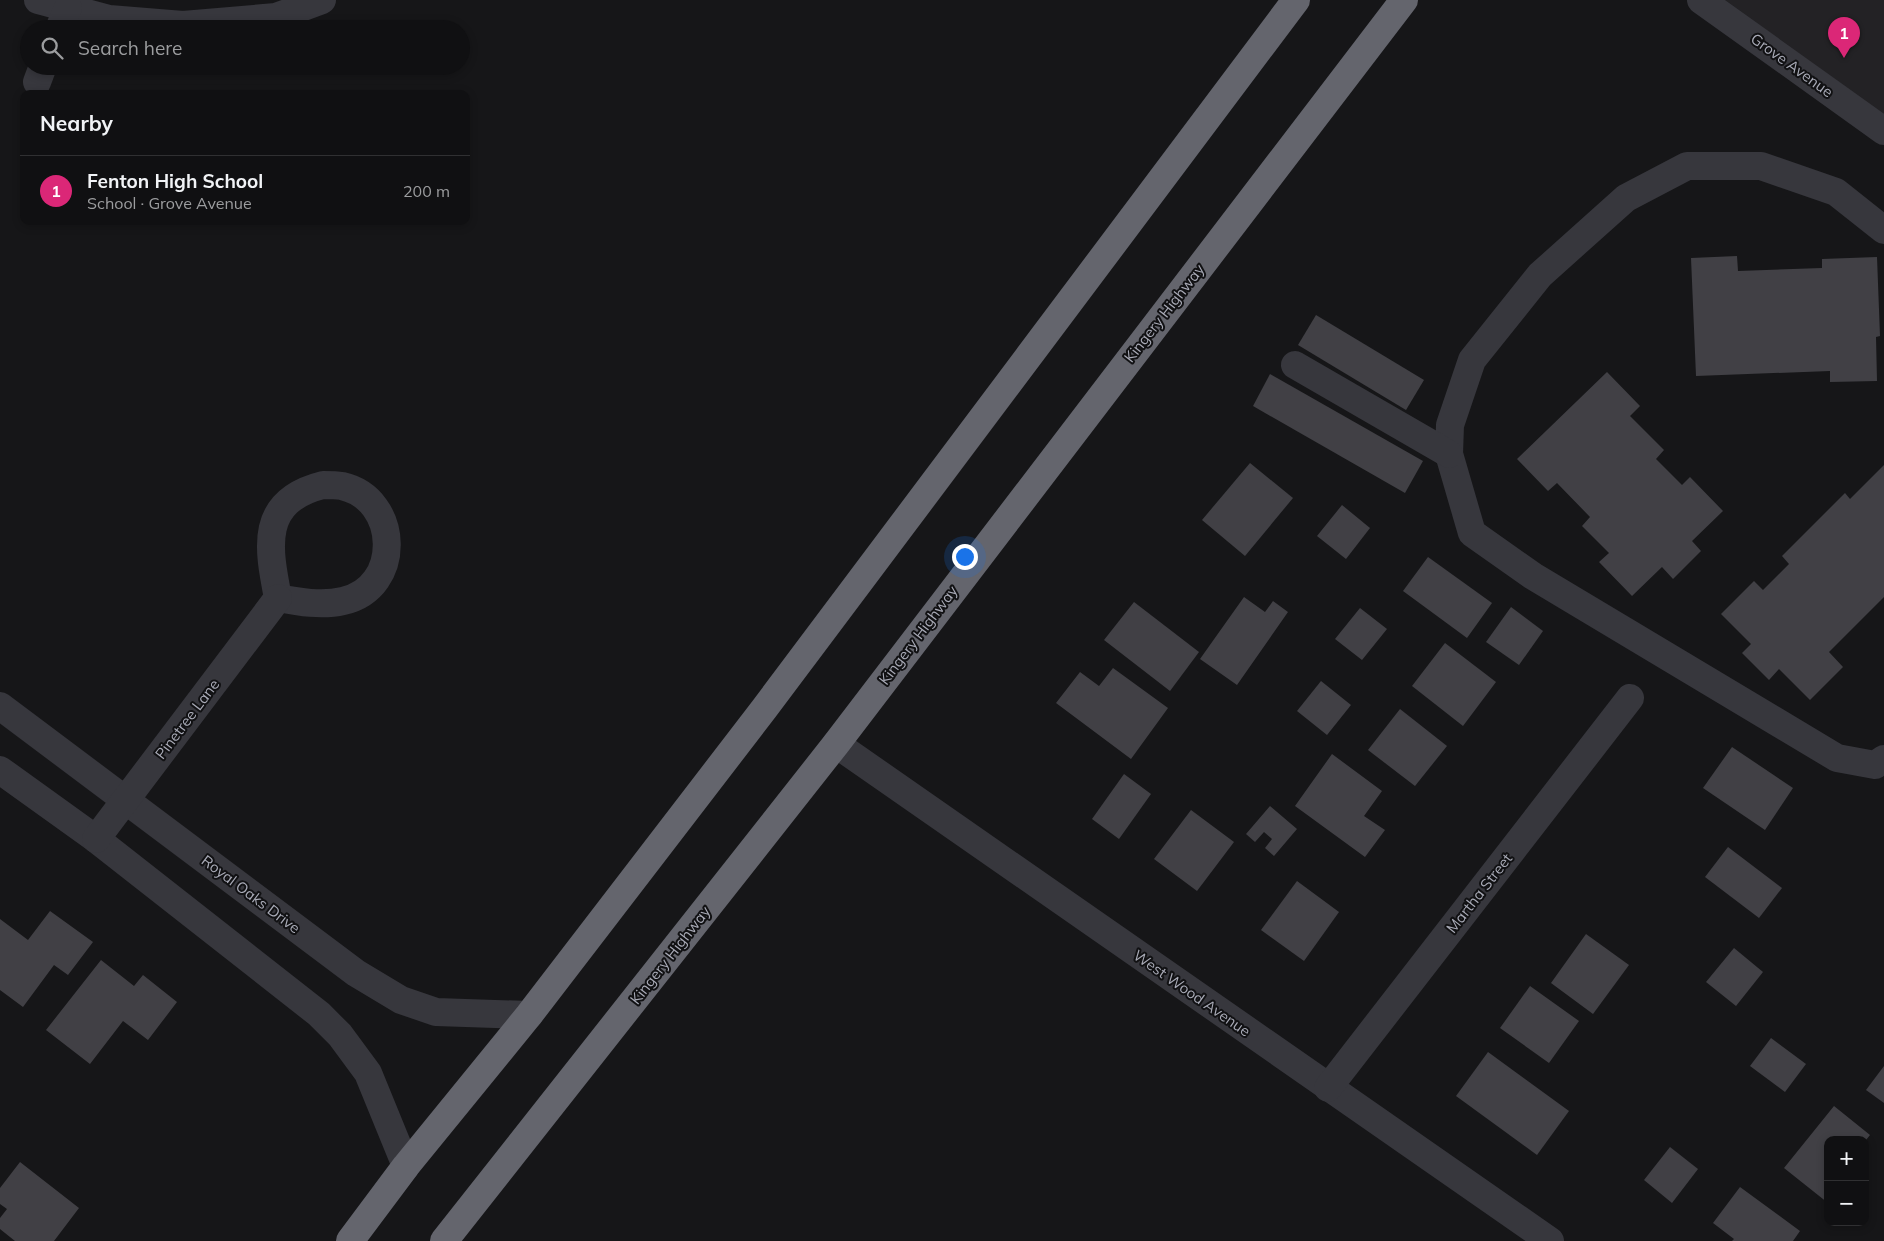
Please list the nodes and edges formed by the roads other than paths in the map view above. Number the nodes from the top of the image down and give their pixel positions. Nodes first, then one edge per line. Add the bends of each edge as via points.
1 (38, 0) edge
2 (322, 0) edge
3 (1296, 0) edge
4 (1404, 0) edge
5 (1701, 0) edge
6 (63, 18) edge
7 (121, 20) edge
8 (241, 20) edge
9 (1884, 131) edge
10 (1884, 230) edge
11 (1294, 365) dead end
12 (1449, 454) junction
13 (278, 598) junction
14 (1630, 698) dead end
15 (0, 706) edge
16 (836, 744) junction
17 (1884, 759) edge
18 (0, 770) edge
19 (125, 799) junction
20 (96, 839) junction
21 (529, 1014) junction
22 (1328, 1088) junction
23 (406, 1166) junction
24 (350, 1241) edge
25 (444, 1241) edge
26 (1550, 1241) edge

1 - 6 street
2 - 8 street via 276,17
3 - 21 highway via 764,710
4 - 16 highway, Kingery Highway
5 - 9 street, Grove Avenue
6 - 7 street
10 - 12 street via 1836,192 1761,166 1687,166 1626,198 1540,275 1472,360 1450,425
11 - 12 street
12 - 17 street via 1472,533 1533,576 1837,758 1875,765
13 - 13 street via 270,534 276,516 288,501 304,490 322,485 342,486 359,493 374,506 384,523 388,542 386,562 376,580 362,594 344,601 302,602
13 - 19 street, Pinetree Lane
14 - 22 street, Martha Street
15 - 19 street, Royal Oaks Drive
16 - 22 street, West Wood Avenue
16 - 25 highway, Kingery Highway
18 - 20 street
19 - 20 street, Pinetree Lane
19 - 21 street, Royal Oaks Drive via 356,974 401,1000 436,1012
20 - 23 street via 319,1014 340,1035 368,1073
21 - 23 highway
22 - 26 street, West Wood Avenue
23 - 24 highway

